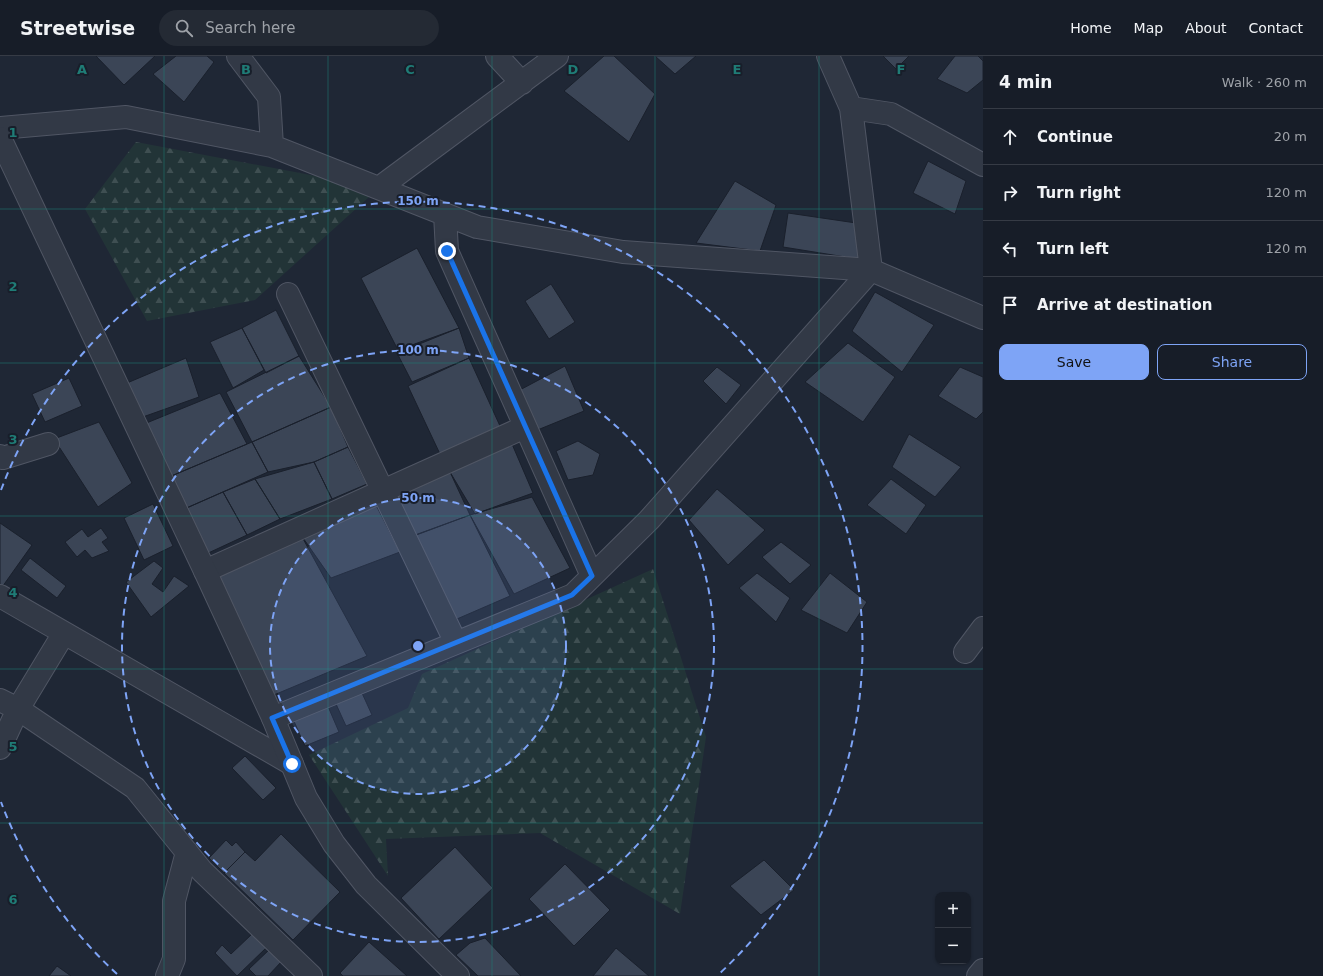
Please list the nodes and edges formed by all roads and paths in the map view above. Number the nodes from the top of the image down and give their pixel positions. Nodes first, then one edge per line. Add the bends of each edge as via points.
1 (238, 56) edge
2 (497, 56) edge
3 (558, 56) edge
4 (828, 56) edge
5 (522, 83) junction
6 (851, 108) junction
7 (0, 128) edge
8 (0, 138) edge
9 (272, 146) junction
10 (983, 165) edge
11 (379, 188) junction
12 (445, 214) junction
13 (871, 270) junction
14 (288, 294) dead end
15 (983, 318) edge
16 (525, 427) junction
17 (48, 444) dead end
18 (0, 456) edge
19 (383, 491) junction
20 (205, 571) junction
21 (592, 576) junction
22 (0, 596) edge
23 (983, 628) edge
24 (64, 633) junction
25 (456, 643) junction
26 (965, 652) dead end
27 (9, 704) edge
28 (272, 718) junction
29 (0, 748) edge
30 (292, 764) junction
31 (187, 852) junction
32 (983, 970) edge
33 (167, 976) edge
34 (311, 976) edge
35 (458, 976) edge
36 (978, 976) edge

1 - 9 street via 269,97
2 - 5 street
3 - 5 street
4 - 6 street
5 - 11 street
6 - 10 street via 891,114
6 - 13 street
7 - 9 street via 126,117
8 - 20 street
9 - 11 street
11 - 12 street
12 - 13 street via 477,227 623,252
12 - 16 street via 447,251
13 - 15 street
13 - 21 street via 650,520
14 - 19 street
16 - 19 street
16 - 21 street
17 - 18 street via 3,458
19 - 20 street
19 - 25 street
20 - 28 street
21 - 25 street via 572,595
22 - 24 street
23 - 26 street
24 - 27 street
24 - 30 street
25 - 28 street
27 - 29 street
27 - 31 street via 135,788
28 - 30 street
30 - 35 street via 306,798 334,844 366,885
31 - 33 street via 174,901 174,959
31 - 34 street via 202,872
32 - 36 street

